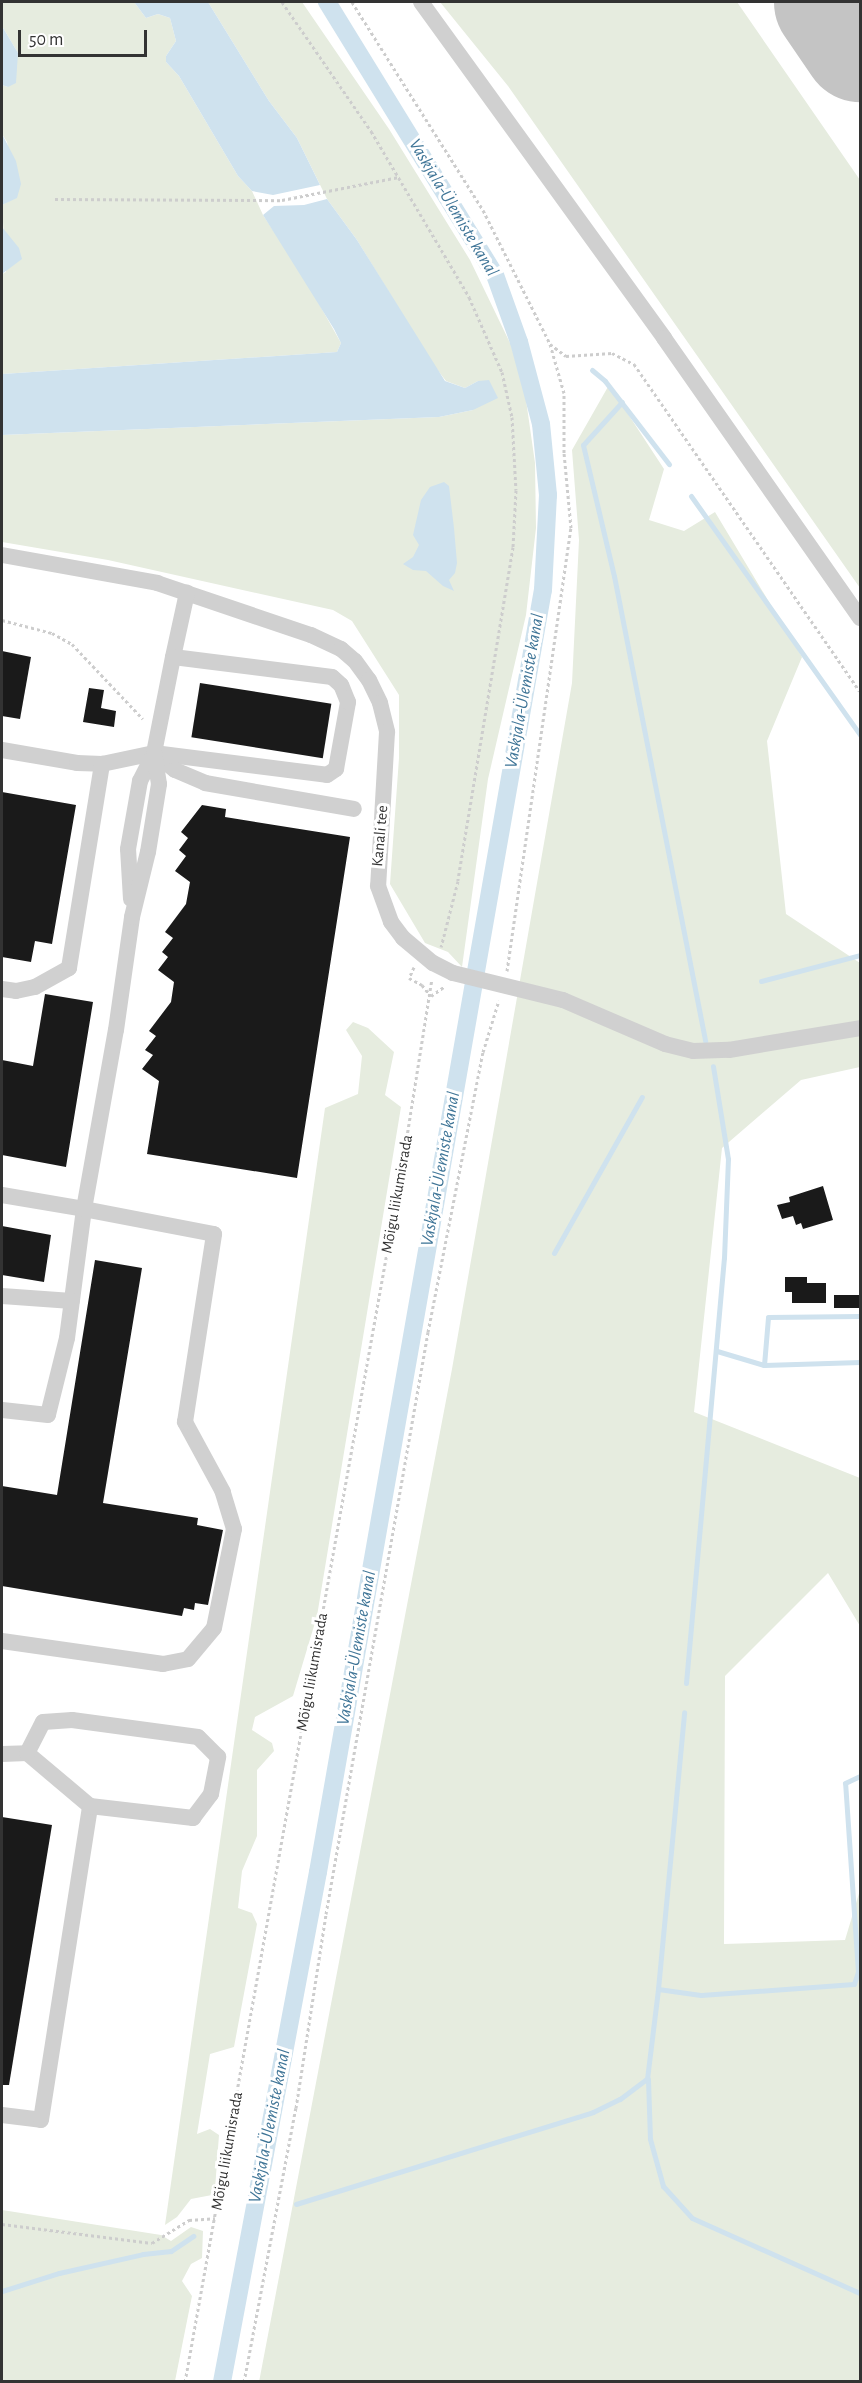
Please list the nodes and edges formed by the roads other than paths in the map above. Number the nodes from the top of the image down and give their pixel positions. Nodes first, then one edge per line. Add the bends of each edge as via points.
1 (421, 2) edge
2 (2, 555) edge
3 (187, 593) junction
4 (861, 618) edge
5 (172, 657) junction
6 (2, 750) edge
7 (154, 753) junction
8 (102, 764) junction
9 (354, 809) dead end
10 (2, 989) edge
11 (861, 1028) edge
12 (2, 1195) edge
13 (84, 1209) junction
14 (2, 1296) edge
15 (72, 1301) junction
16 (2, 1410) edge
17 (2, 1641) edge
18 (27, 1753) junction
19 (2, 1754) edge
20 (90, 1806) junction
21 (2, 2115) edge

1 - 4 street
2 - 3 street, Kanali tee via 157,583
3 - 5 street
3 - 11 street, Kanali tee via 341,649 369,680 387,732 378,886 391,922 403,938 433,963 453,973 562,1000 665,1044 693,1051 729,1050
5 - 7 street
5 - 7 street via 332,677 341,685 348,702 340,752 336,769 327,775
6 - 8 street
7 - 8 street
7 - 9 street via 175,770 205,783
7 - 13 street via 140,781 128,849 132,916
8 - 10 street via 69,968 35,987
12 - 13 street
13 - 15 street
13 - 17 street via 214,1234 185,1422 223,1492 234,1529 214,1628 188,1659 164,1664
14 - 15 street
15 - 16 street via 48,1415
18 - 19 street
18 - 20 street
18 - 20 street via 43,1722 72,1720 198,1737 218,1757 211,1794 193,1818
20 - 21 street via 41,2120

